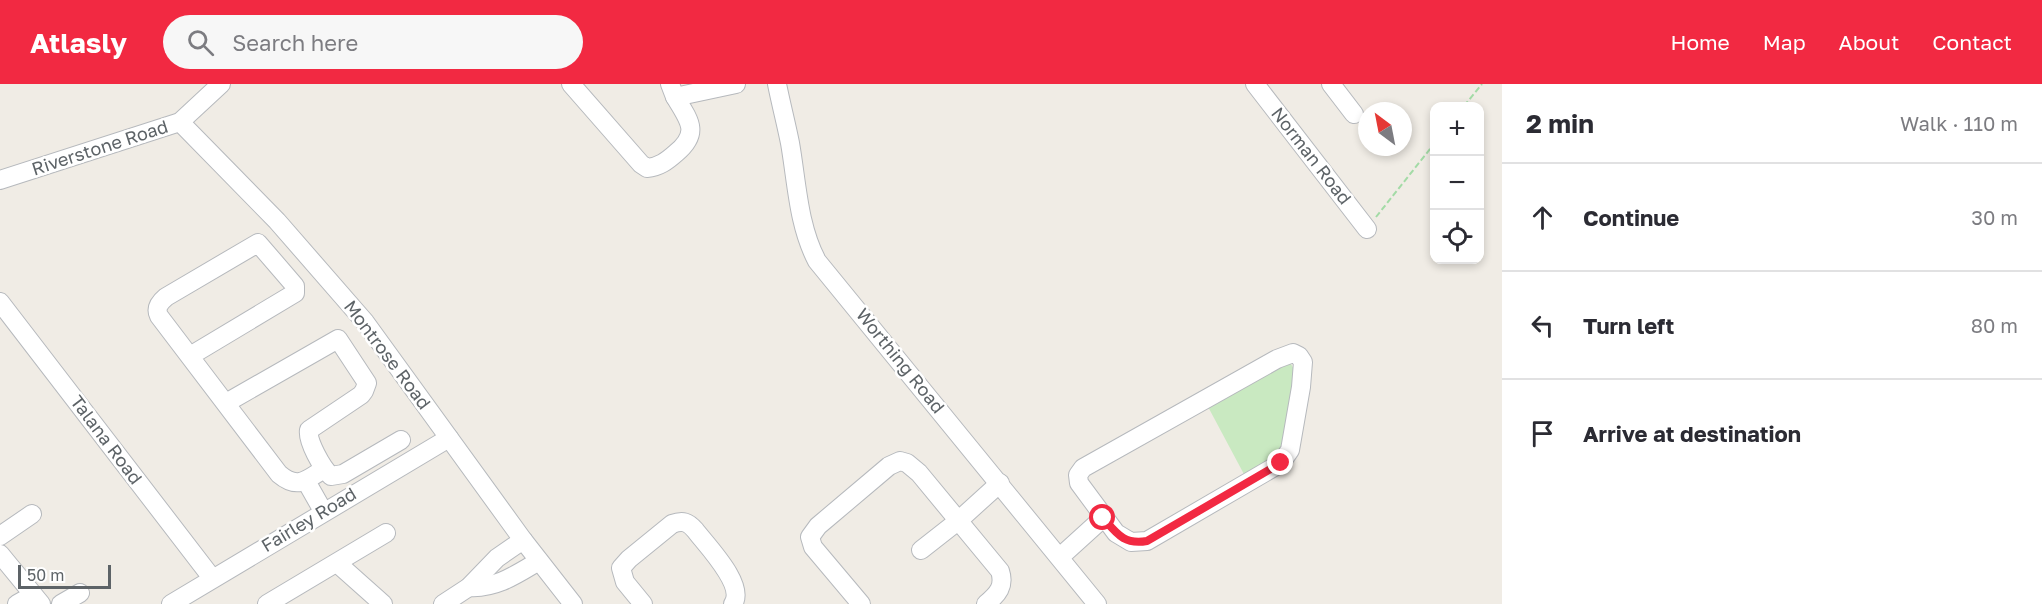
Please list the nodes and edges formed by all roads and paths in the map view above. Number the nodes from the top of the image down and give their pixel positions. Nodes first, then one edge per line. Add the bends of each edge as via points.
1 (221, 84) edge
2 (571, 84) edge
3 (736, 84) edge
4 (777, 84) edge
5 (1255, 84) edge
6 (1331, 84) edge
7 (1482, 84) edge
8 (673, 91) edge
9 (1467, 102) edge
10 (1354, 114) dead end
11 (180, 122) junction
12 (1430, 149) edge
13 (0, 180) edge
14 (1367, 229) joint
15 (0, 302) edge
16 (190, 356) junction
17 (226, 403) junction
18 (449, 438) junction
19 (401, 440) dead end
20 (324, 469) junction
21 (306, 481) junction
22 (1000, 483) junction
23 (323, 512) junction
24 (32, 514) dead end
25 (1103, 518) junction
26 (958, 521) junction
27 (386, 533) dead end
28 (0, 536) edge
29 (522, 540) junction
30 (921, 550) dead end
31 (0, 554) edge
32 (1060, 556) junction
33 (539, 561) junction
34 (337, 563) junction
35 (212, 578) junction
36 (469, 587) junction
37 (80, 592) dead end
38 (37, 599) edge
39 (272, 603) edge
40 (17, 604) edge
41 (61, 604) edge
42 (171, 604) edge
43 (383, 604) edge
44 (443, 604) edge
45 (573, 604) edge
46 (643, 604) edge
47 (733, 604) edge
48 (861, 604) edge
49 (986, 604) edge
50 (1097, 604) edge

1 - 11 street, Riverstone Road
2 - 8 street via 647,168 664,164 690,136 688,117
3 - 8 street
4 - 22 street, Worthing Road via 803,227 817,261
5 - 14 street, Norman Road
6 - 10 street
7 - 9 path
11 - 13 street, Riverstone Road
11 - 18 street, Montrose Road via 277,221 365,322
12 - 14 path
15 - 35 street, Talana Road
16 - 16 street via 295,293 295,286 258,243 166,297 158,306 159,316
16 - 17 street
17 - 20 street via 338,339 367,383 361,395 309,430 308,436
17 - 21 street via 279,474 288,482
18 - 23 street, Fairley Road
18 - 29 street, Montrose Road
19 - 20 street via 343,474 331,476
20 - 21 street
21 - 23 street
22 - 26 street
22 - 32 street, Worthing Road
23 - 35 street, Fairley Road
24 - 28 street
25 - 25 street via 1124,539 1147,541 1281,463 1292,442 1303,362 1299,356 1293,353 1276,360 1083,468 1078,483
25 - 32 street
26 - 30 street
26 - 48 street via 913,467 900,461 818,526 810,537 813,548
26 - 49 street via 1000,571 1002,586
27 - 34 street
29 - 33 street, Montrose Road
29 - 36 street via 496,558
31 - 38 street
32 - 50 street, Worthing Road
33 - 36 street via 505,581
33 - 45 street, Montrose Road
34 - 39 street
34 - 43 street
35 - 42 street, Fairley Road
36 - 44 street
37 - 41 street
38 - 40 street
46 - 47 street via 625,582 621,568 672,524 681,521 695,530 732,579 737,592

